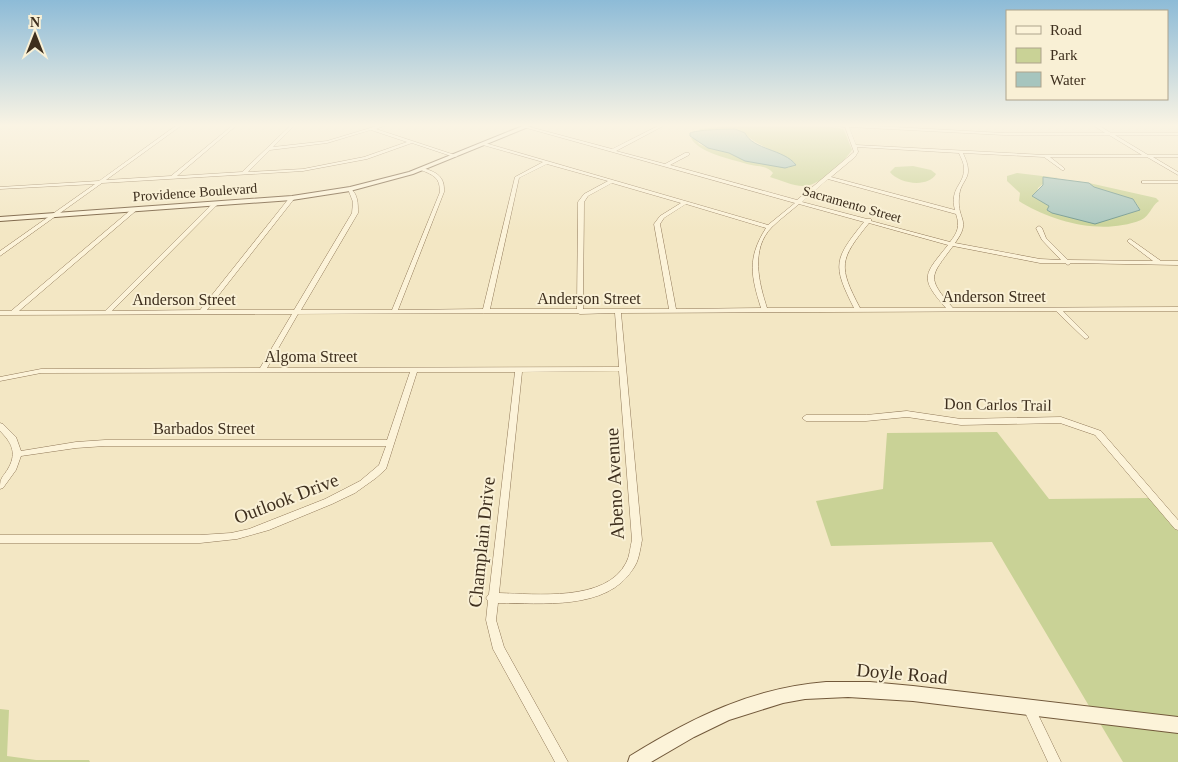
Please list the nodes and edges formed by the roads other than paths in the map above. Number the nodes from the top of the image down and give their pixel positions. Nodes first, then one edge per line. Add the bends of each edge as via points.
1 (130, 161) edge
2 (193, 161) edge
3 (257, 161) edge
4 (354, 161) edge
5 (444, 161) edge
6 (542, 161) edge
7 (650, 161) edge
8 (675, 161) edge
9 (849, 161) edge
10 (966, 161) edge
11 (1052, 161) edge
12 (1156, 161) edge
13 (547, 162) junction
14 (667, 165) junction
15 (423, 169) junction
16 (1062, 169) dead end
17 (244, 174) junction
18 (1178, 174) edge
19 (172, 178) junction
20 (828, 178) junction
21 (612, 180) junction
22 (1144, 182) dead end
23 (1178, 182) edge
24 (98, 183) junction
25 (0, 188) edge
26 (350, 189) junction
27 (292, 198) junction
28 (686, 202) junction
29 (800, 202) junction
30 (214, 204) junction
31 (135, 209) junction
32 (959, 213) junction
33 (54, 215) junction
34 (0, 219) edge
35 (869, 220) junction
36 (769, 227) junction
37 (1038, 228) dead end
38 (1130, 241) dead end
39 (950, 244) junction
40 (0, 254) edge
41 (1068, 263) junction
42 (1160, 263) junction
43 (1178, 263) edge
44 (1178, 309) edge
45 (858, 310) junction
46 (951, 310) junction
47 (1058, 310) junction
48 (673, 311) junction
49 (765, 311) junction
50 (296, 312) junction
51 (394, 312) junction
52 (486, 312) junction
53 (580, 312) junction
54 (618, 312) junction
55 (0, 313) edge
56 (13, 313) junction
57 (106, 313) junction
58 (200, 313) junction
59 (1086, 338) dead end
60 (519, 369) junction
61 (623, 369) junction
62 (262, 370) junction
63 (414, 370) junction
64 (0, 379) edge
65 (806, 418) dead end
66 (0, 426) edge
67 (391, 443) junction
68 (18, 454) junction
69 (0, 486) edge
70 (1178, 526) edge
71 (0, 539) edge
72 (491, 598) junction
73 (1028, 706) junction
74 (1178, 725) edge
75 (562, 762) edge
76 (636, 762) edge
77 (1055, 762) edge

1 - 24 street
2 - 19 street
3 - 17 street
4 - 17 street via 327,167
5 - 15 main road, Providence Boulevard
6 - 13 street
7 - 14 street, Sacramento Street
8 - 14 street
9 - 20 street
10 - 32 street via 968,172 956,200
11 - 16 street
12 - 18 street
13 - 21 street
13 - 52 street via 517,177
14 - 29 street, Sacramento Street
15 - 26 main road, Providence Boulevard
15 - 51 street via 441,179 442,192
17 - 19 street
19 - 24 street
20 - 29 street
20 - 32 street
21 - 28 street
21 - 53 street via 586,195 581,202
22 - 23 street
24 - 25 street
24 - 33 street
26 - 27 main road, Providence Boulevard
26 - 50 street via 356,202 355,213
27 - 30 main road, Providence Boulevard
27 - 58 street
28 - 36 street
28 - 48 street via 662,217 657,224
29 - 35 street, Sacramento Street
29 - 36 street
30 - 31 main road, Providence Boulevard
30 - 57 street
31 - 33 main road, Providence Boulevard
31 - 56 street
32 - 39 street via 962,225
33 - 34 main road, Providence Boulevard
33 - 40 street
35 - 39 street, Sacramento Street
35 - 45 street via 848,246 840,267 843,282
36 - 49 street via 760,240 754,263
37 - 41 street via 1044,239
38 - 42 street
39 - 41 street, Sacramento Street via 1018,259
39 - 46 street via 930,272 930,277 932,286
41 - 42 street, Sacramento Street
42 - 43 street, Sacramento Street
44 - 47 street, Anderson Street
45 - 46 street, Anderson Street
45 - 49 street, Anderson Street
46 - 47 street, Anderson Street
47 - 59 street
48 - 49 street, Anderson Street
48 - 54 street, Anderson Street
50 - 51 street, Anderson Street
50 - 58 street, Anderson Street
50 - 62 street
51 - 52 street, Anderson Street
52 - 53 street, Anderson Street
53 - 54 street, Anderson Street
54 - 61 street, Abeno Avenue
55 - 56 street, Anderson Street
56 - 57 street, Anderson Street
57 - 58 street, Anderson Street
60 - 61 street, Algoma Street
60 - 63 street, Algoma Street
60 - 72 street, Champlain Drive
61 - 72 street, Abeno Avenue via 637,540 630,566 616,583 594,594
62 - 63 street, Algoma Street
62 - 64 street, Algoma Street via 41,371
63 - 67 street, Outlook Drive
65 - 70 street, Don Carlos Trail via 907,414 961,422 1061,420 1098,433
66 - 68 street via 13,439
67 - 68 street, Barbados Street via 105,443
67 - 71 street, Outlook Drive via 383,467 371,480 355,490 252,532 200,539
68 - 69 street via 13,468
72 - 75 street, Champlain Drive via 491,620 499,649
73 - 74 main road, Doyle Road
73 - 76 main road, Doyle Road via 834,688 782,696 716,717
73 - 77 street

